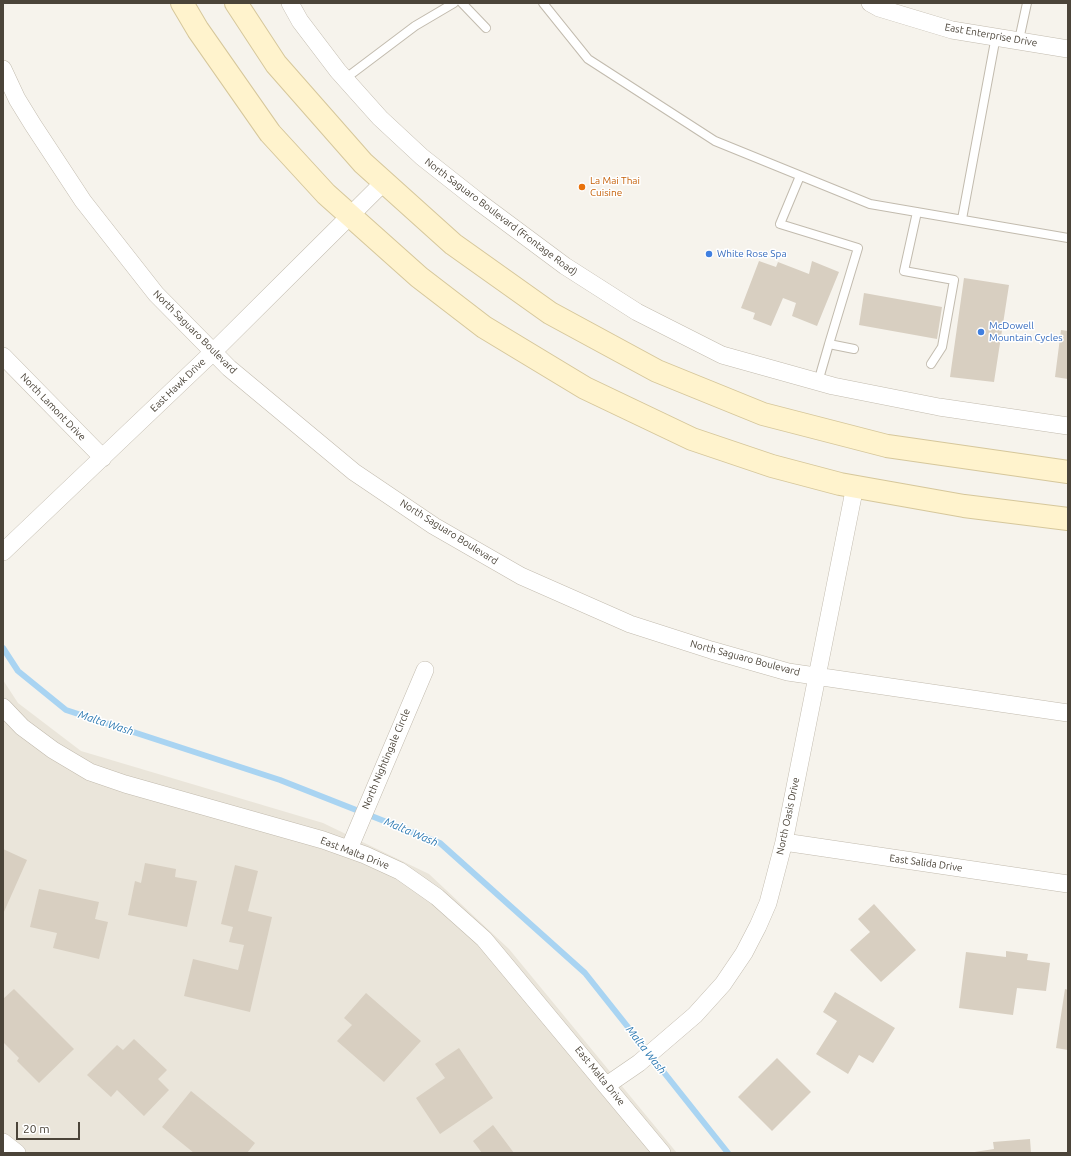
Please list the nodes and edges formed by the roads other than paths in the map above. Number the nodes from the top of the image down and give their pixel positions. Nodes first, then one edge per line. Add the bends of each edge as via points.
1 (182, 3) edge
2 (236, 3) edge
3 (290, 3) edge
4 (454, 3) edge
5 (462, 3) edge
6 (543, 3) edge
7 (870, 3) edge
8 (1027, 3) edge
9 (486, 28) dead end
10 (996, 36) junction
11 (1019, 40) junction
12 (1068, 49) edge
13 (3, 69) edge
14 (346, 78) junction
15 (800, 176) junction
16 (384, 182) junction
17 (917, 212) junction
18 (350, 216) junction
19 (962, 219) junction
20 (1068, 238) edge
21 (829, 344) junction
22 (854, 349) dead end
23 (213, 352) junction
24 (3, 356) edge
25 (931, 364) dead end
26 (818, 382) junction
27 (1068, 426) edge
28 (103, 458) junction
29 (1068, 472) edge
30 (855, 486) junction
31 (1068, 519) edge
32 (3, 552) edge
33 (425, 670) dead end
34 (816, 676) junction
35 (3, 707) edge
36 (1068, 713) edge
37 (784, 842) junction
38 (349, 849) junction
39 (1068, 884) edge
40 (607, 1085) junction
41 (3, 1142) edge
42 (17, 1153) edge
43 (662, 1153) edge

1 - 18 main road via 270,133 326,194
2 - 16 main road via 276,64 363,163
3 - 14 street, North Saguaro Boulevard (Frontage Road) via 300,21
4 - 14 lane via 416,26
5 - 9 lane
6 - 15 lane via 588,59 715,142
7 - 10 street, East Enterprise Drive via 952,30
8 - 11 lane
10 - 11 street, East Enterprise Drive
10 - 19 lane
11 - 12 street, East Enterprise Drive
13 - 23 street, North Saguaro Boulevard via 17,99 83,201 156,294
14 - 26 street, North Saguaro Boulevard (Frontage Road) via 380,118 428,162 565,266 637,312 722,355
15 - 17 lane via 870,204
15 - 21 lane via 780,224 858,248
16 - 18 street, East Hawk Drive
16 - 29 main road via 453,244 544,308 657,372 763,414 887,446
17 - 19 lane
17 - 25 lane via 904,271 954,280 942,347
18 - 23 street, East Hawk Drive
18 - 30 main road via 419,278 484,327 585,388 692,439 772,466
19 - 20 lane
21 - 22 lane
21 - 26 lane
23 - 28 street, East Hawk Drive
23 - 34 street, North Saguaro Boulevard via 354,472 434,526 520,576 630,624 788,672
24 - 28 street, North Lamont Drive
26 - 27 street, North Saguaro Boulevard (Frontage Road) via 939,407
28 - 32 street, East Hawk Drive
30 - 31 main road via 964,506
30 - 34 street, North Oasis Drive
33 - 38 street, North Nightingale Circle
34 - 36 street, North Saguaro Boulevard
34 - 37 street, North Oasis Drive
35 - 38 street, East Malta Drive via 22,727 46,745 90,772
37 - 39 street, East Salida Drive
37 - 40 street, North Oasis Drive via 768,903 758,926 723,984 695,1015 639,1063
38 - 40 street, East Malta Drive via 400,871 460,917 510,968
40 - 43 street, East Malta Drive
41 - 42 street

